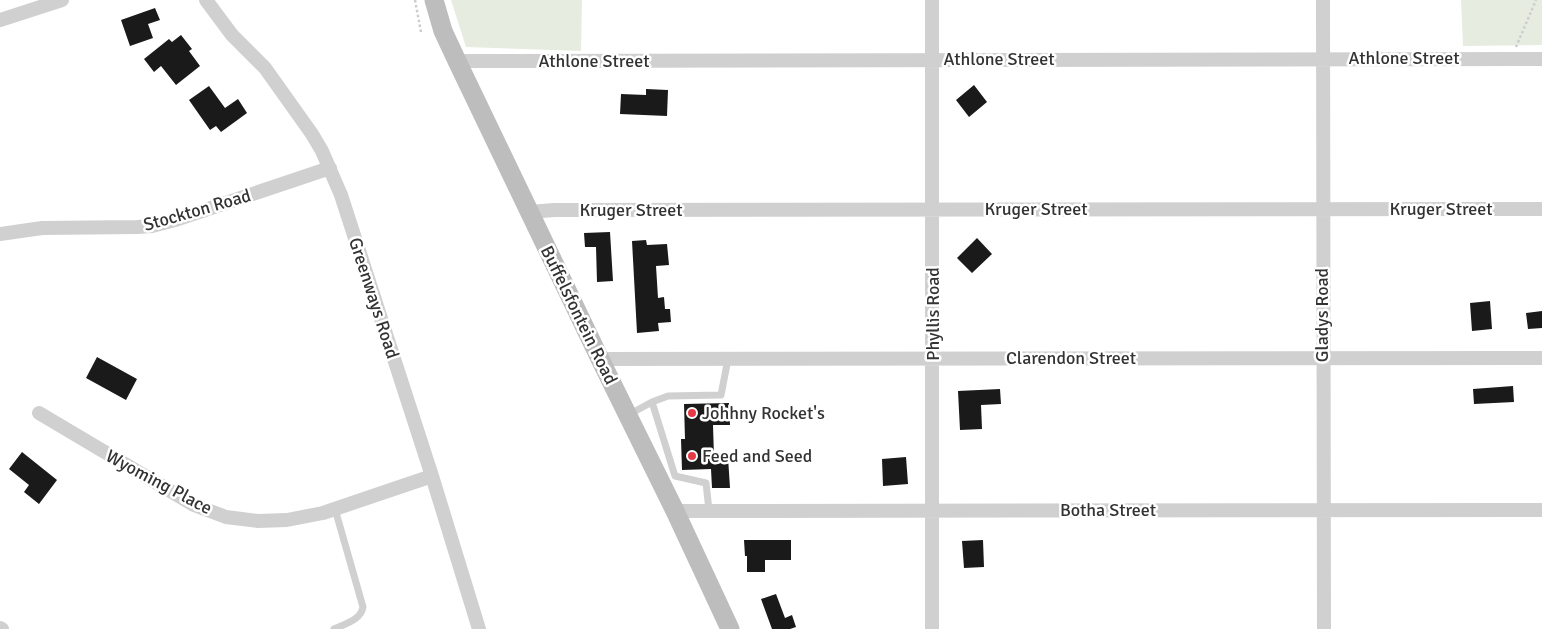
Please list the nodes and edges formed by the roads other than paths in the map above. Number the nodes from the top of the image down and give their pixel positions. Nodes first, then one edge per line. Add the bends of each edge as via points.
1 (62, 0) edge
2 (206, 0) edge
3 (434, 0) edge
4 (932, 0) edge
5 (1323, 0) edge
6 (0, 20) edge
7 (1322, 58) junction
8 (933, 59) junction
9 (1542, 59) edge
10 (457, 60) junction
11 (330, 168) junction
12 (933, 209) junction
13 (1322, 209) junction
14 (1542, 209) edge
15 (530, 212) junction
16 (0, 234) edge
17 (932, 358) junction
18 (1542, 358) edge
19 (600, 359) junction
20 (728, 359) junction
21 (1323, 359) junction
22 (652, 402) junction
23 (39, 413) dead end
24 (628, 415) junction
25 (432, 476) junction
26 (335, 508) junction
27 (709, 510) junction
28 (933, 510) junction
29 (1323, 510) junction
30 (1542, 510) edge
31 (675, 511) junction
32 (334, 629) edge
33 (479, 629) edge
34 (730, 629) edge
35 (932, 629) edge
36 (1324, 629) edge

1 - 6 street
2 - 11 street, Greenways Road via 232,35 265,68 312,134
3 - 10 main road, Buffelsfontein Road via 443,31
4 - 8 street, Phyllis Road
5 - 7 street, Gladys Road
7 - 8 street, Athlone Street
7 - 9 street, Athlone Street
7 - 13 street, Gladys Road
8 - 10 street, Athlone Street
8 - 12 street, Phyllis Road
10 - 15 main road, Buffelsfontein Road
11 - 16 street, Stockton Road via 152,226 42,228
11 - 25 street, Greenways Road
12 - 13 street, Kruger Street
12 - 15 street, Kruger Street
12 - 17 street, Phyllis Road
13 - 14 street, Kruger Street
13 - 21 street, Gladys Road
15 - 19 main road, Buffelsfontein Road
17 - 20 street, Clarendon Street
17 - 21 street, Clarendon Street
17 - 28 street, Phyllis Road
18 - 21 street, Clarendon Street
19 - 20 street, Clarendon Street
19 - 24 main road, Buffelsfontein Road
20 - 22 lane via 721,395 668,396
21 - 29 street, Gladys Road
22 - 24 lane
22 - 27 lane via 675,476 706,483
23 - 26 street, Wyoming Place via 194,505 226,516 258,521 287,520
24 - 31 main road, Buffelsfontein Road
25 - 26 street, Wyoming Place
25 - 33 street, Greenways Road
26 - 32 lane via 363,607 358,617
27 - 28 street, Botha Street
27 - 31 street, Botha Street
28 - 29 street, Botha Street
28 - 35 street, Phyllis Road
29 - 30 street, Botha Street
29 - 36 street, Gladys Road
31 - 34 main road, Buffelsfontein Road

